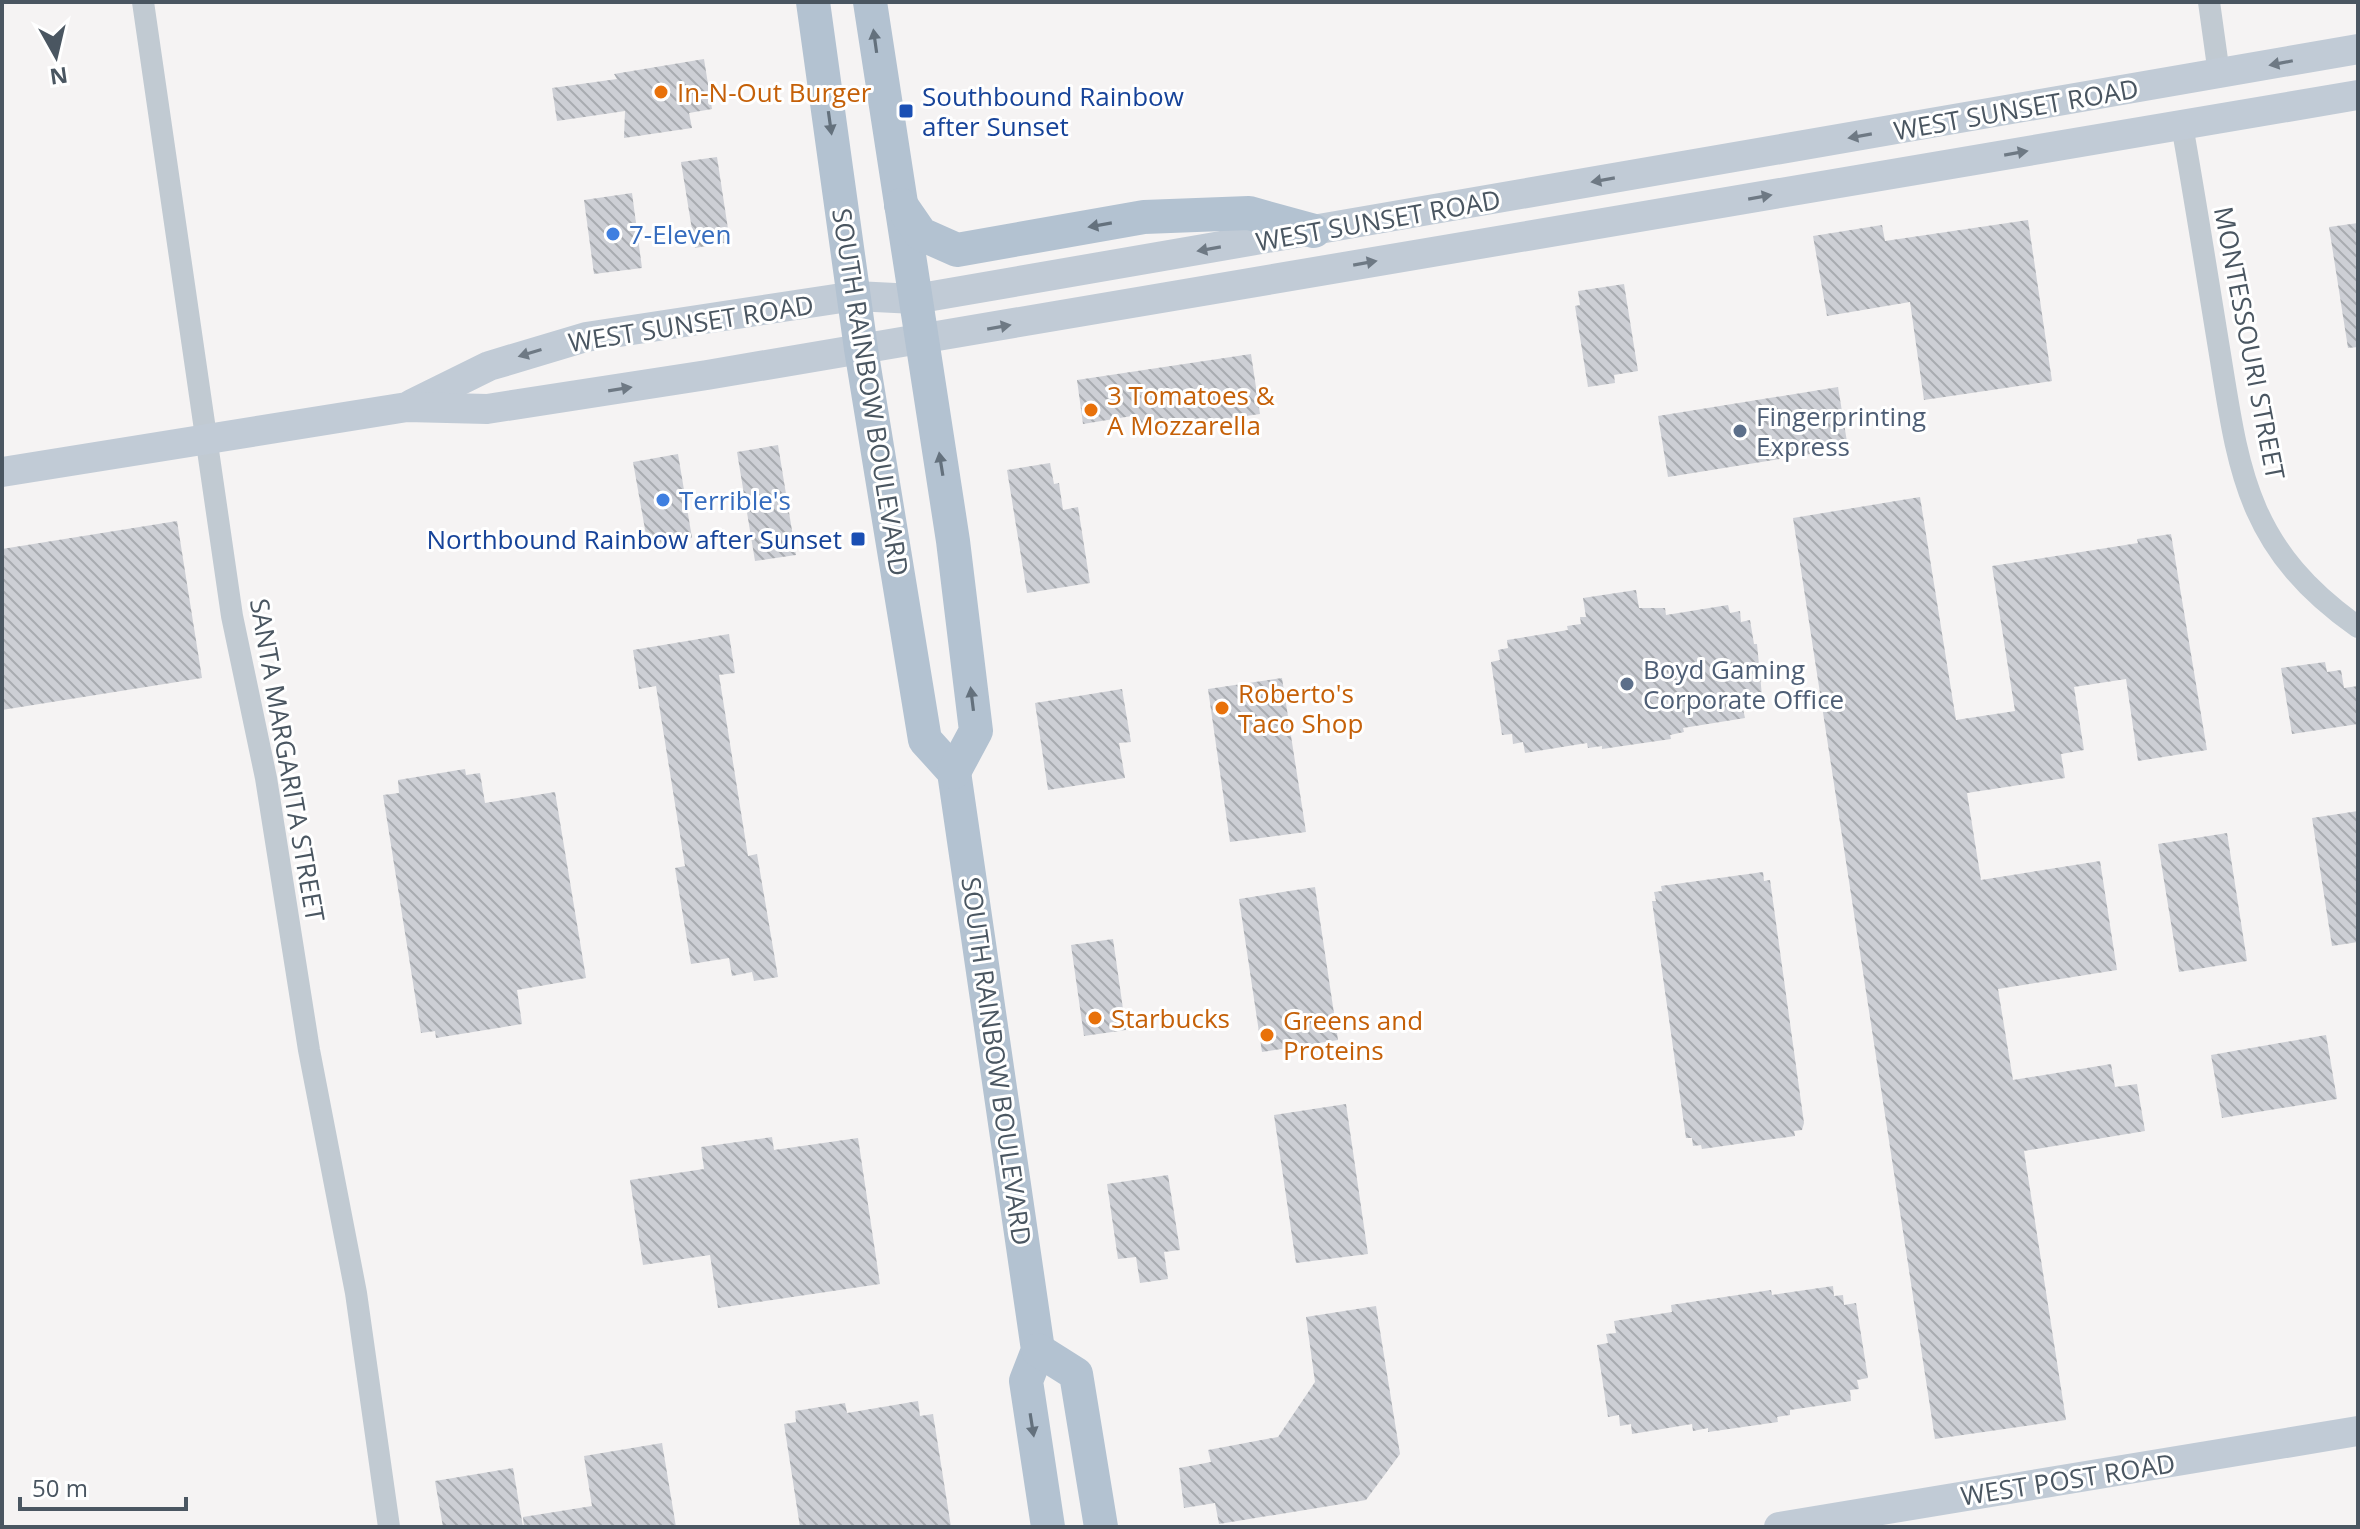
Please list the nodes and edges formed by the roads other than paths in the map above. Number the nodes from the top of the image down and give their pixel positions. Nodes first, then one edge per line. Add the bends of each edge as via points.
1 (143, 2) edge
2 (813, 2) edge
3 (870, 2) edge
4 (2209, 2) edge
5 (2358, 49) edge
6 (2219, 74) junction
7 (2358, 95) edge
8 (2182, 125) junction
9 (1712, 161) junction
10 (899, 201) junction
11 (1719, 203) junction
12 (1314, 231) junction
13 (1320, 271) junction
14 (855, 296) junction
15 (915, 299) junction
16 (922, 340) junction
17 (861, 349) junction
18 (407, 407) junction
19 (206, 440) junction
20 (2, 472) edge
21 (2358, 627) edge
22 (954, 772) junction
23 (1038, 1350) junction
24 (2358, 1431) edge
25 (389, 1527) edge
26 (1048, 1527) edge
27 (1101, 1527) edge
28 (1779, 1527) edge

1 - 19 street, SANTA MARGARITA STREET
2 -> 14 main road, SOUTH RAINBOW BOULEVARD
10 -> 3 main road
4 - 6 street
5 -> 6 main road, WEST SUNSET ROAD
6 -> 9 main road, WEST SUNSET ROAD
7 - 8 main road, WEST SUNSET ROAD
11 -> 8 main road, WEST SUNSET ROAD
8 - 21 street, MONTESSOURI STREET via 2241,473 2281,555
9 - 11 main road
9 -> 12 main road, WEST SUNSET ROAD
12 -> 10 main road via 1249,213 1144,217 957,250 921,234
10 - 15 main road
13 -> 11 main road, WEST SUNSET ROAD
12 - 13 main road
12 -> 15 main road, WEST SUNSET ROAD
16 -> 13 main road, WEST SUNSET ROAD
14 - 15 main road, WEST SUNSET ROAD
14 - 17 main road, SOUTH RAINBOW BOULEVARD
14 -> 18 main road, WEST SUNSET ROAD via 586,337 489,366
15 - 16 main road
16 - 17 main road, WEST SUNSET ROAD
22 -> 16 main road via 976,731
18 -> 17 main road, WEST SUNSET ROAD via 487,409
17 - 22 main road, SOUTH RAINBOW BOULEVARD via 925,740
18 - 19 main road, WEST SUNSET ROAD
19 - 20 main road, WEST SUNSET ROAD
19 - 25 street, SANTA MARGARITA STREET via 232,616 266,778 309,1050 356,1293
22 - 23 main road, SOUTH RAINBOW BOULEVARD
23 -> 26 main road, SOUTH RAINBOW BOULEVARD via 1026,1381
23 - 27 main road via 1076,1374
24 - 28 main road, WEST POST ROAD

